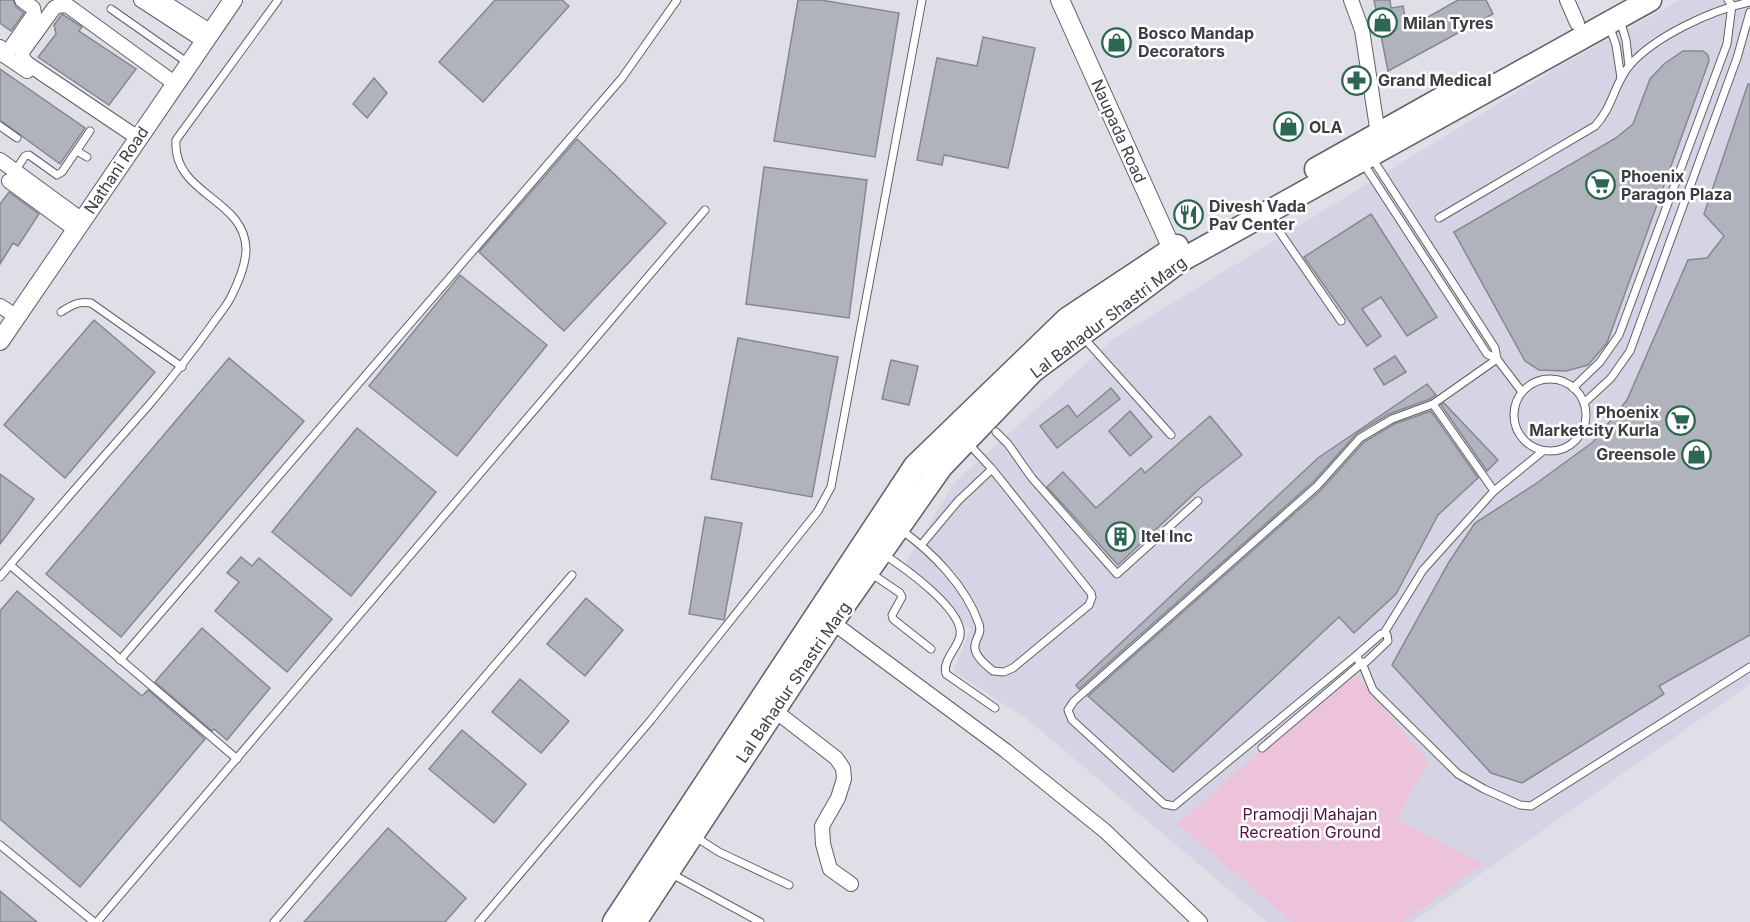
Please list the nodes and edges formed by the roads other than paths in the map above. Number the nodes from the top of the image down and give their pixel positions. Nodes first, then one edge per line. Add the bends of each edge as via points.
1 (22, 0) edge
2 (141, 0) edge
3 (161, 0) edge
4 (222, 0) edge
5 (233, 0) edge
6 (278, 0) edge
7 (677, 0) edge
8 (922, 0) edge
9 (1060, 0) edge
10 (1351, 0) edge
11 (1567, 0) edge
12 (1650, 0) edge
13 (1750, 2) edge
14 (1730, 3) edge
15 (111, 9) dead end
16 (1750, 12) edge
17 (1615, 14) edge
18 (1577, 23) junction
19 (204, 35) junction
20 (3, 52) edge
21 (186, 62) junction
22 (1629, 66) junction
23 (1621, 78) junction
24 (170, 80) junction
25 (0, 126) edge
26 (90, 131) dead end
27 (1378, 134) junction
28 (130, 137) junction
29 (17, 138) dead end
30 (77, 151) junction
31 (87, 157) dead end
32 (1366, 159) junction
33 (0, 160) edge
34 (9, 180) junction
35 (705, 210) dead end
36 (1267, 213) junction
37 (1439, 218) dead end
38 (75, 222) junction
39 (1176, 255) junction
40 (61, 312) dead end
41 (5, 316) edge
42 (1341, 321) dead end
43 (1074, 327) junction
44 (0, 341) edge
45 (1497, 359) junction
46 (182, 367) junction
47 (1574, 388) junction
48 (1522, 392) junction
49 (1584, 403) junction
50 (1433, 404) junction
51 (991, 427) junction
52 (1171, 435) dead end
53 (966, 441) junction
54 (1543, 451) junction
55 (992, 469) junction
56 (924, 471) junction
57 (1494, 490) junction
58 (1198, 501) dead end
59 (898, 527) junction
60 (922, 544) junction
61 (880, 552) junction
62 (10, 566) junction
63 (860, 566) junction
64 (572, 575) dead end
65 (0, 577) edge
66 (826, 617) junction
67 (1384, 633) junction
68 (931, 649) dead end
69 (1357, 655) junction
70 (120, 660) junction
71 (1362, 663) junction
72 (1750, 667) edge
73 (995, 708) dead end
74 (774, 710) junction
75 (1262, 748) dead end
76 (237, 759) junction
77 (692, 835) junction
78 (0, 845) edge
79 (668, 872) junction
80 (851, 884) dead end
81 (789, 885) dead end
82 (96, 922) edge
83 (274, 922) edge
84 (479, 922) edge
85 (614, 922) edge
86 (635, 922) edge
87 (760, 922) edge
88 (1200, 922) edge

1 - 20 street via 33,8 34,14
2 - 19 street
3 - 19 street via 179,8
4 - 19 street, Nathani Road
5 - 19 street, Nathani Road
6 - 46 lane via 176,140 175,151 183,173 225,208 240,228 246,248 231,298
7 - 70 lane via 622,78
8 - 84 lane via 831,487 818,511 651,720
9 - 39 street, Naupada Road
10 - 27 street via 1362,30
11 - 18 street
12 - 17 main road, Lal Bahadur Shastri Marg
13 - 14 lane
14 - 22 lane via 1671,34
14 - 47 lane via 1727,44 1619,335
15 - 21 lane
16 - 49 lane via 1737,58 1630,351 1611,378
17 - 18 main road, Lal Bahadur Shastri Marg
17 - 22 lane via 1626,40
17 - 23 lane
17 - 32 main road, Lal Bahadur Shastri Marg
18 - 27 main road, Lal Bahadur Shastri Marg
19 - 21 street, Nathani Road
20 - 28 street
21 - 24 street, Nathani Road
21 - 38 street, Nathani Road
22 - 23 lane
23 - 37 lane via 1605,115 1595,126
24 - 28 street, Nathani Road
24 - 28 street via 68,6 54,8 22,52 28,64
25 - 29 lane
26 - 30 lane
27 - 39 main road, Lal Bahadur Shastri Marg
28 - 38 street, Nathani Road
30 - 31 lane
30 - 34 lane via 57,175 26,156
32 - 36 main road, Lal Bahadur Shastri Marg
32 - 45 lane via 1495,348
33 - 34 street
34 - 38 street
35 - 76 lane
36 - 39 main road, Lal Bahadur Shastri Marg
36 - 42 lane
38 - 41 street, Nathani Road
39 - 43 main road, Lal Bahadur Shastri Marg
40 - 46 lane via 73,304 91,303
41 - 44 street, Nathani Road
43 - 51 main road, Lal Bahadur Shastri Marg via 1033,371
43 - 52 lane
43 - 56 main road, Lal Bahadur Shastri Marg
45 - 48 lane
45 - 50 lane
46 - 62 lane
47 - 48 lane via 1557,380 1544,380
47 - 49 lane
48 - 54 lane via 1514,409 1515,428 1526,443
49 - 54 lane via 1585,424 1580,434 1564,449
50 - 57 lane
50 - 69 lane via 1392,419 1360,438 1317,486 1068,710 1072,720 1164,804 1174,806
51 - 53 main road, Lal Bahadur Shastri Marg
51 - 58 lane via 1118,574
53 - 55 lane
53 - 56 main road, Lal Bahadur Shastri Marg via 940,466
54 - 57 lane
55 - 60 lane via 958,501
55 - 60 lane via 1091,593 1089,605 1013,668 993,671 975,652 981,632 964,595
56 - 59 main road, Lal Bahadur Shastri Marg
56 - 63 main road, Lal Bahadur Shastri Marg
57 - 67 lane via 1423,570
59 - 60 lane
59 - 61 main road, Lal Bahadur Shastri Marg
61 - 63 main road, Lal Bahadur Shastri Marg
61 - 73 lane via 926,585 954,617 960,635 947,662 946,674
62 - 65 lane
62 - 70 lane
63 - 66 main road, Lal Bahadur Shastri Marg
63 - 68 lane via 900,593 901,601 893,619
64 - 83 lane
66 - 74 main road, Lal Bahadur Shastri Marg
66 - 85 main road, Lal Bahadur Shastri Marg
66 - 88 street via 1106,831
67 - 69 lane
67 - 71 lane via 1388,641
69 - 71 lane
70 - 76 lane
71 - 72 lane via 1373,690 1458,774 1520,805 1531,806
71 - 75 lane
74 - 77 main road, Lal Bahadur Shastri Marg
74 - 80 street via 836,758 843,768 838,798 822,826 823,844 830,869
76 - 82 lane
77 - 79 main road, Lal Bahadur Shastri Marg
77 - 81 lane
78 - 82 lane
79 - 86 main road, Lal Bahadur Shastri Marg
79 - 87 lane

